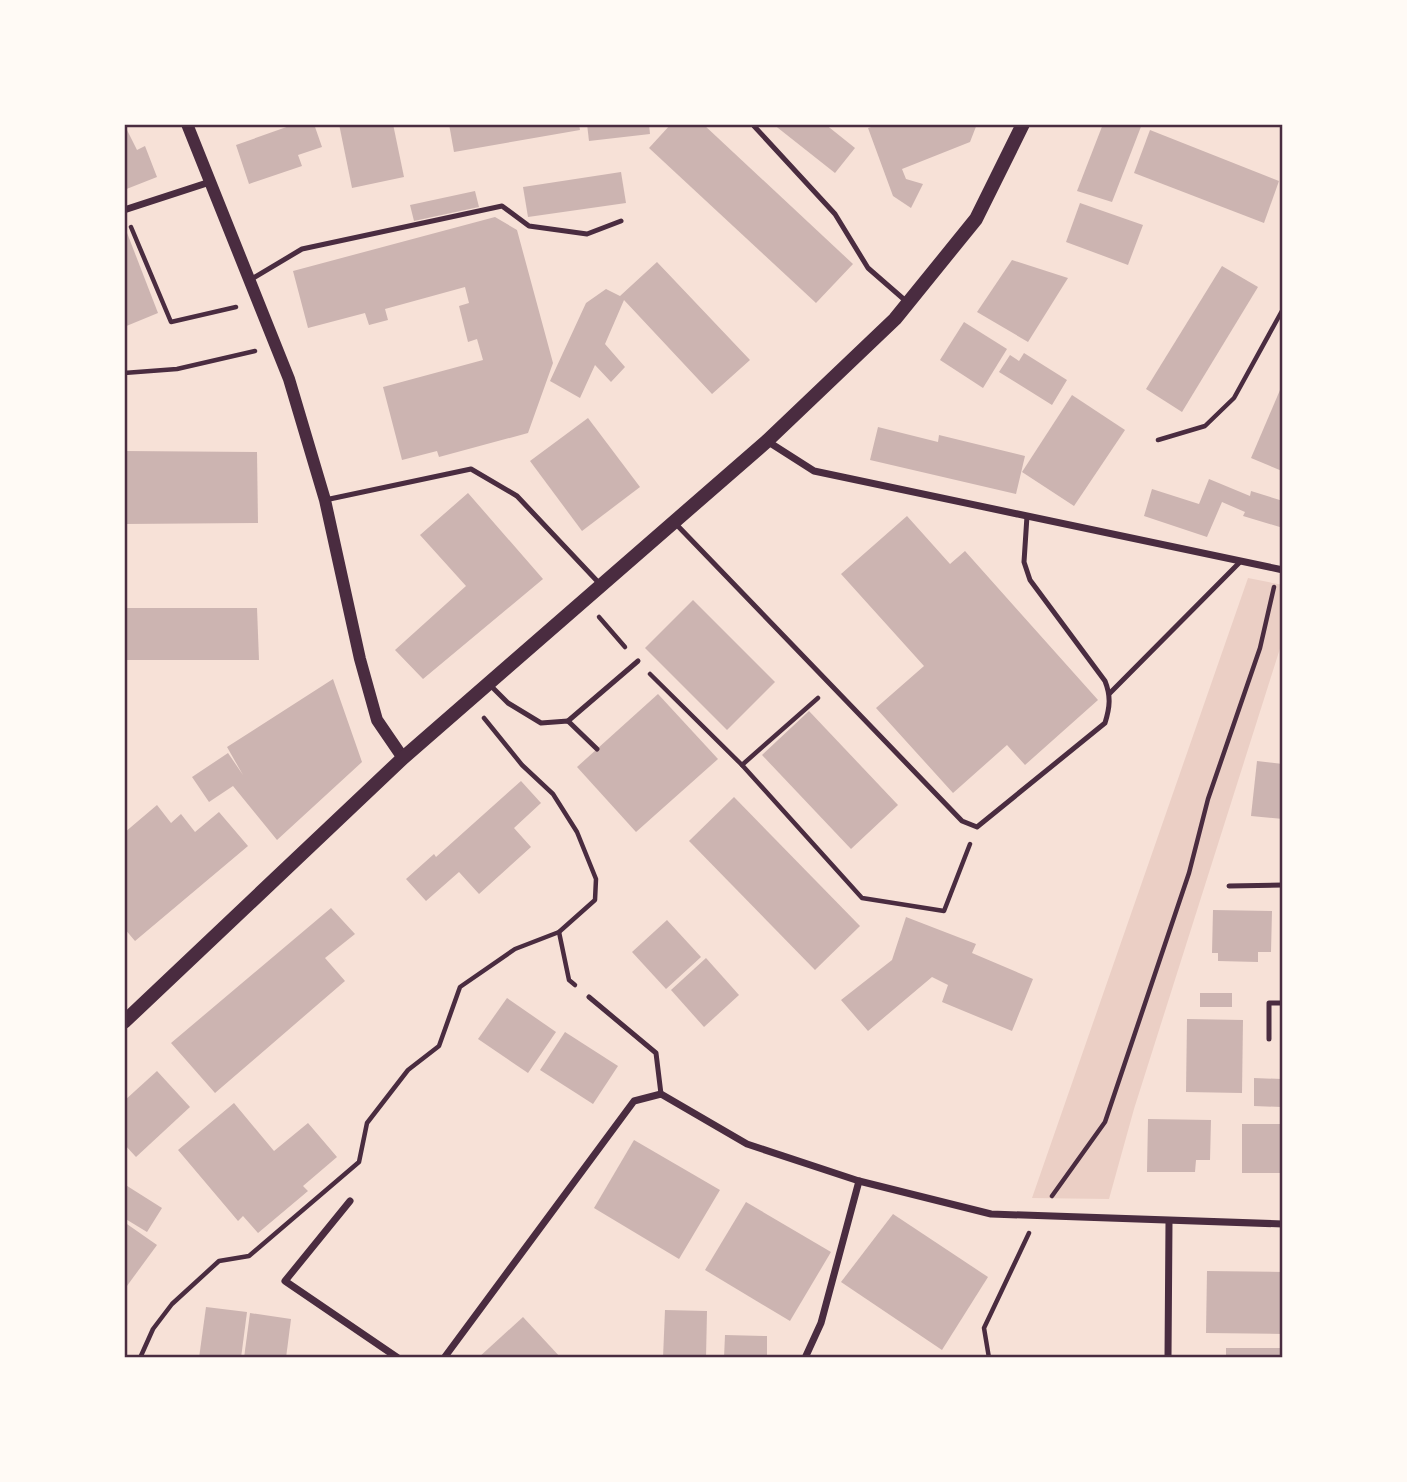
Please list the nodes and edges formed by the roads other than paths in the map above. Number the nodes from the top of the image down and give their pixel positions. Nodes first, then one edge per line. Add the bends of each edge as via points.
1 (187, 124) edge
2 (1023, 124) edge
3 (754, 126) dead end
4 (211, 181) junction
5 (124, 210) edge
6 (621, 221) dead end
7 (250, 280) junction
8 (908, 303) junction
9 (767, 441) junction
10 (325, 500) junction
11 (1027, 516) junction
12 (674, 522) junction
13 (1240, 562) junction
14 (1280, 569) edge
15 (601, 585) junction
16 (638, 661) road end
17 (490, 685) junction
18 (1110, 693) junction
19 (568, 721) junction
20 (597, 749) dead end
21 (403, 758) junction
22 (1283, 885) edge
23 (1228, 886) dead end
24 (589, 997) road end
25 (1283, 1003) edge
26 (124, 1022) edge
27 (1269, 1039) dead end
28 (661, 1094) junction
29 (859, 1181) junction
30 (350, 1202) dead end
31 (1170, 1222) junction
32 (1283, 1224) edge
33 (398, 1358) edge
34 (444, 1358) edge
35 (805, 1358) edge
36 (1168, 1358) edge

1 - 4 street
2 - 8 main road via 976,219
3 - 8 lane via 835,214 868,268
4 - 5 street
4 - 7 street
6 - 7 lane via 587,234 529,226 502,206 302,249
7 - 10 street via 276,345
8 - 9 main road
9 - 11 street via 814,471
9 - 12 main road
10 - 15 lane via 471,469 517,496
10 - 21 street via 377,720
11 - 13 street
11 - 18 lane via 1024,562 1030,580
12 - 15 main road
12 - 18 lane via 962,821 977,827 1105,723
13 - 14 street
13 - 18 lane
15 - 17 main road
16 - 19 lane
17 - 19 lane via 508,703 541,723
17 - 21 main road
19 - 20 lane
21 - 26 main road
22 - 23 lane
24 - 28 lane via 656,1052
25 - 27 lane via 1269,1003
28 - 29 street via 747,1144
28 - 34 street via 634,1101
29 - 31 street via 992,1214
29 - 35 street via 821,1323
30 - 33 street via 285,1281
31 - 32 street
31 - 36 street

